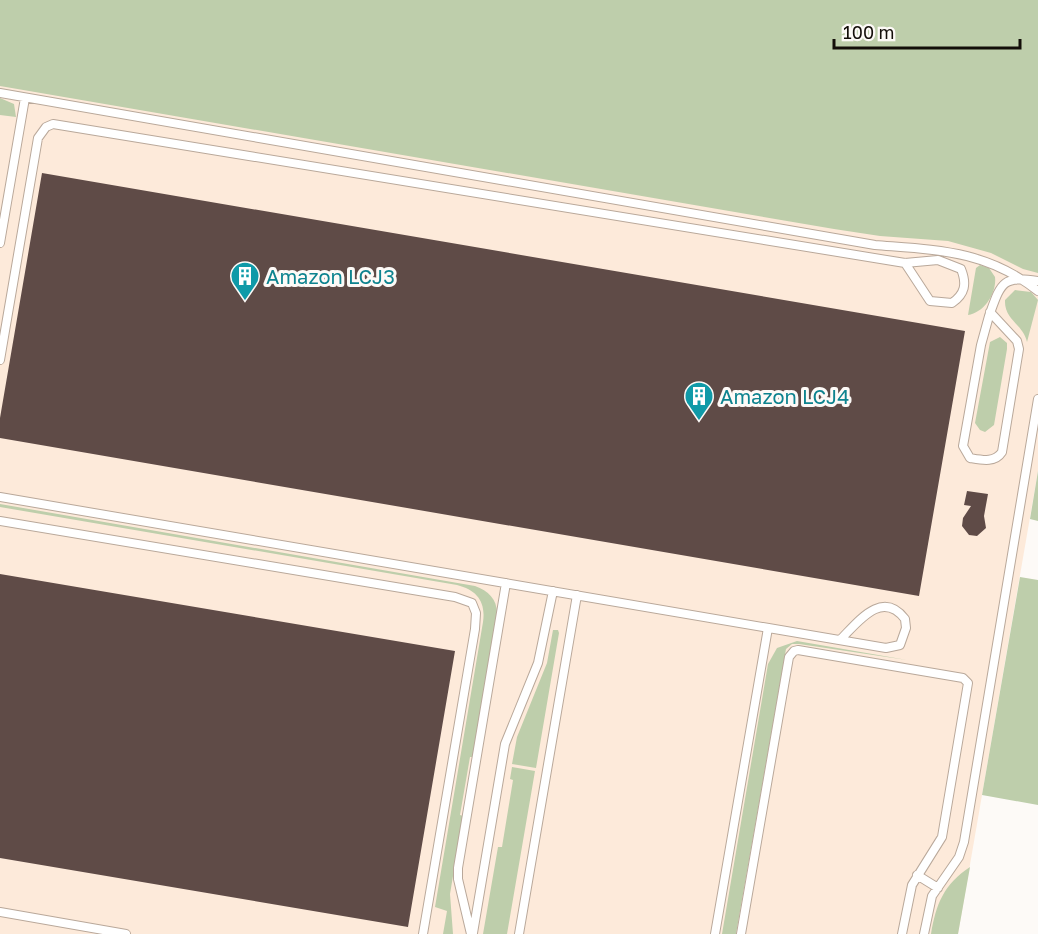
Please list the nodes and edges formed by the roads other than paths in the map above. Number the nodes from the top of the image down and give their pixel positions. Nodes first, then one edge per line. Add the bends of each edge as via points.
1 (0, 93) edge
2 (25, 98) junction
3 (0, 243) edge
4 (905, 263) junction
5 (1016, 277) junction
6 (1038, 281) edge
7 (1038, 291) edge
8 (990, 312) junction
9 (0, 360) edge
10 (1038, 399) edge
11 (0, 497) edge
12 (0, 520) edge
13 (506, 583) junction
14 (553, 591) junction
15 (577, 595) junction
16 (768, 628) junction
17 (840, 640) junction
18 (917, 875) junction
19 (938, 888) junction
20 (0, 912) edge
21 (126, 934) edge
22 (423, 934) edge
23 (472, 934) edge
24 (519, 934) edge
25 (715, 934) edge
26 (741, 934) edge
27 (902, 934) edge
28 (924, 934) edge

1 - 2 lane
2 - 3 lane
2 - 5 lane via 874,245 956,252
4 - 4 lane via 930,301 952,303 963,292 961,270 952,264 938,260
4 - 9 lane via 53,124 38,138
5 - 6 lane
5 - 7 lane
5 - 8 lane via 1003,286
8 - 8 lane via 1017,341 1019,349 1002,452 992,460 970,458 963,446
10 - 19 lane via 964,842 959,858
11 - 13 lane
12 - 22 lane via 472,603 475,629
13 - 14 lane
13 - 23 lane via 458,868
14 - 15 lane
14 - 23 lane via 541,654 505,744
15 - 16 lane
15 - 24 lane
16 - 17 lane
16 - 25 lane
17 - 17 lane via 893,648 903,639 905,619 893,608 871,609
18 - 19 lane
18 - 26 lane via 942,837 967,679 794,651 789,657
18 - 27 lane via 909,894
19 - 28 lane via 930,903
20 - 21 lane

